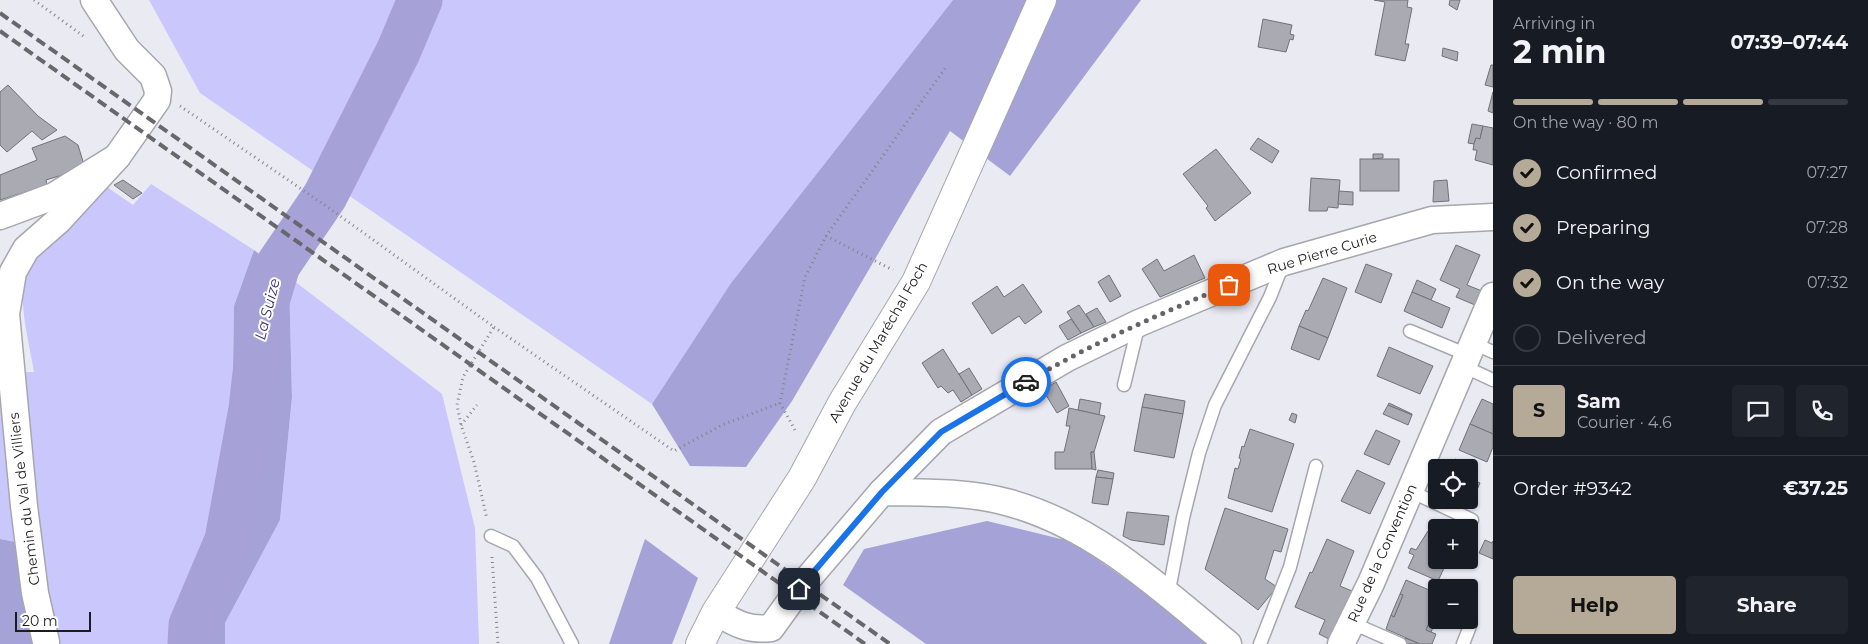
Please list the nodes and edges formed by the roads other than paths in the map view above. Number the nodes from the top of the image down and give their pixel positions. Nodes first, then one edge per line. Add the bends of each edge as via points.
1 (94, 0) edge
2 (1042, 0) edge
3 (117, 157) junction
4 (0, 216) edge
5 (1493, 217) edge
6 (1284, 262) junction
7 (1493, 296) edge
8 (1139, 323) junction
9 (1410, 331) dead end
10 (1474, 354) edge
11 (1493, 380) edge
12 (1124, 385) dead end
13 (1316, 466) dead end
14 (1410, 491) junction
15 (882, 492) junction
16 (1470, 519) edge
17 (491, 536) road end
18 (1168, 595) junction
19 (716, 612) junction
20 (1469, 629) edge
21 (1346, 634) edge
22 (776, 636) edge
23 (46, 642) dead end
24 (572, 644) edge
25 (700, 644) edge
26 (1228, 644) edge
27 (1260, 644) edge
28 (1400, 644) edge
29 (1463, 644) edge

1 - 3 street, Chemin du Val de Villiers via 127,50 154,76 158,91 158,100
2 - 19 main road, Avenue du Maréchal Foch via 916,282 842,403 802,478
3 - 4 street via 54,196
3 - 23 street, Chemin du Val de Villiers via 59,220 26,249 13,272 6,314 24,506 35,593
5 - 6 street, Rue Pierre Curie via 1432,220
6 - 8 street, Rue Pierre Curie
6 - 18 lane via 1270,297 1215,405 1199,453
7 - 10 street, Rue de la Convention
8 - 12 lane
8 - 15 street, Rue Pierre Curie via 1066,358 941,432
9 - 10 lane
10 - 11 lane
10 - 14 street, Rue de la Convention
13 - 27 lane via 1290,567
14 - 16 lane
14 - 21 street, Rue de la Convention
15 - 18 street via 963,495 1009,502 1049,516 1112,551
15 - 22 street, Rue Pierre Curie via 799,589
17 - 24 lane via 513,546 537,578
18 - 26 street
19 - 22 street via 741,625
19 - 25 main road, Avenue du Maréchal Foch
20 - 29 lane
21 - 28 lane

